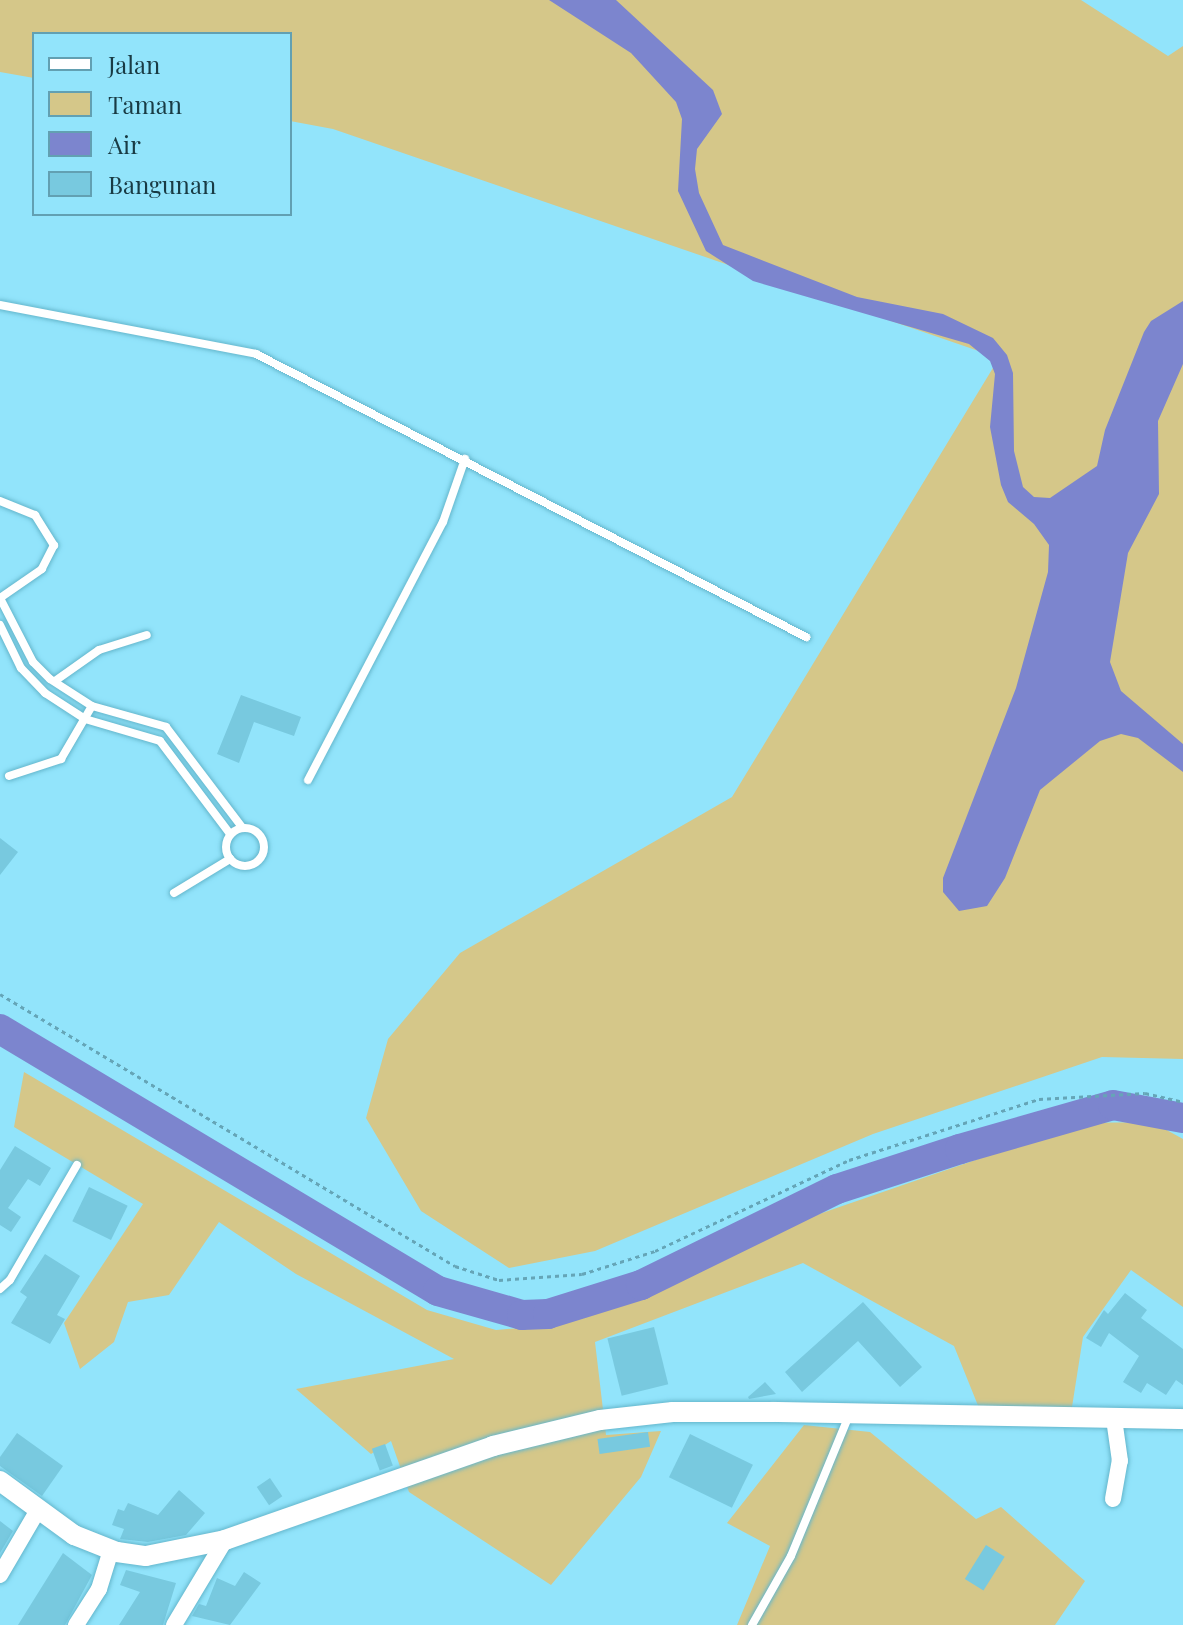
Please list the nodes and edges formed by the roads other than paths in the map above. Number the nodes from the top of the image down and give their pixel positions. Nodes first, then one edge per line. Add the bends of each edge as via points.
1 (0, 305) edge
2 (465, 459) junction
3 (0, 501) edge
4 (0, 598) edge
5 (0, 625) edge
6 (147, 635) dead end
7 (806, 637) dead end
8 (55, 681) junction
9 (92, 706) junction
10 (85, 719) junction
11 (9, 776) dead end
12 (308, 780) dead end
13 (242, 827) junction
14 (230, 834) junction
15 (230, 859) junction
16 (174, 893) dead end
17 (77, 1165) dead end
18 (0, 1289) edge
19 (850, 1414) junction
20 (1114, 1419) junction
21 (1183, 1419) edge
22 (0, 1481) edge
23 (1113, 1499) dead end
24 (38, 1510) junction
25 (225, 1540) junction
26 (111, 1550) junction
27 (0, 1575) edge
28 (76, 1625) edge
29 (174, 1625) edge
30 (752, 1625) edge

1 - 2 lane via 256,354
2 - 7 lane
2 - 12 lane via 443,522
3 - 4 lane via 35,515 54,545 42,569
4 - 8 lane via 33,662
5 - 10 lane via 21,668 45,693
6 - 8 lane via 99,650
8 - 9 lane
9 - 10 lane
9 - 13 lane via 166,727
10 - 11 lane via 61,759
10 - 14 lane via 160,741
13 - 14 lane
13 - 15 lane via 260,834 263,854 248,866
14 - 15 lane via 225,847
15 - 16 lane
17 - 18 lane
19 - 20 street
19 - 25 street via 673,1412 600,1420 493,1446
19 - 30 lane via 791,1556
20 - 21 street
20 - 23 street via 1120,1461
22 - 24 street
24 - 26 street via 74,1535
24 - 27 street
25 - 26 street via 146,1556
25 - 29 street
26 - 28 street via 99,1589

